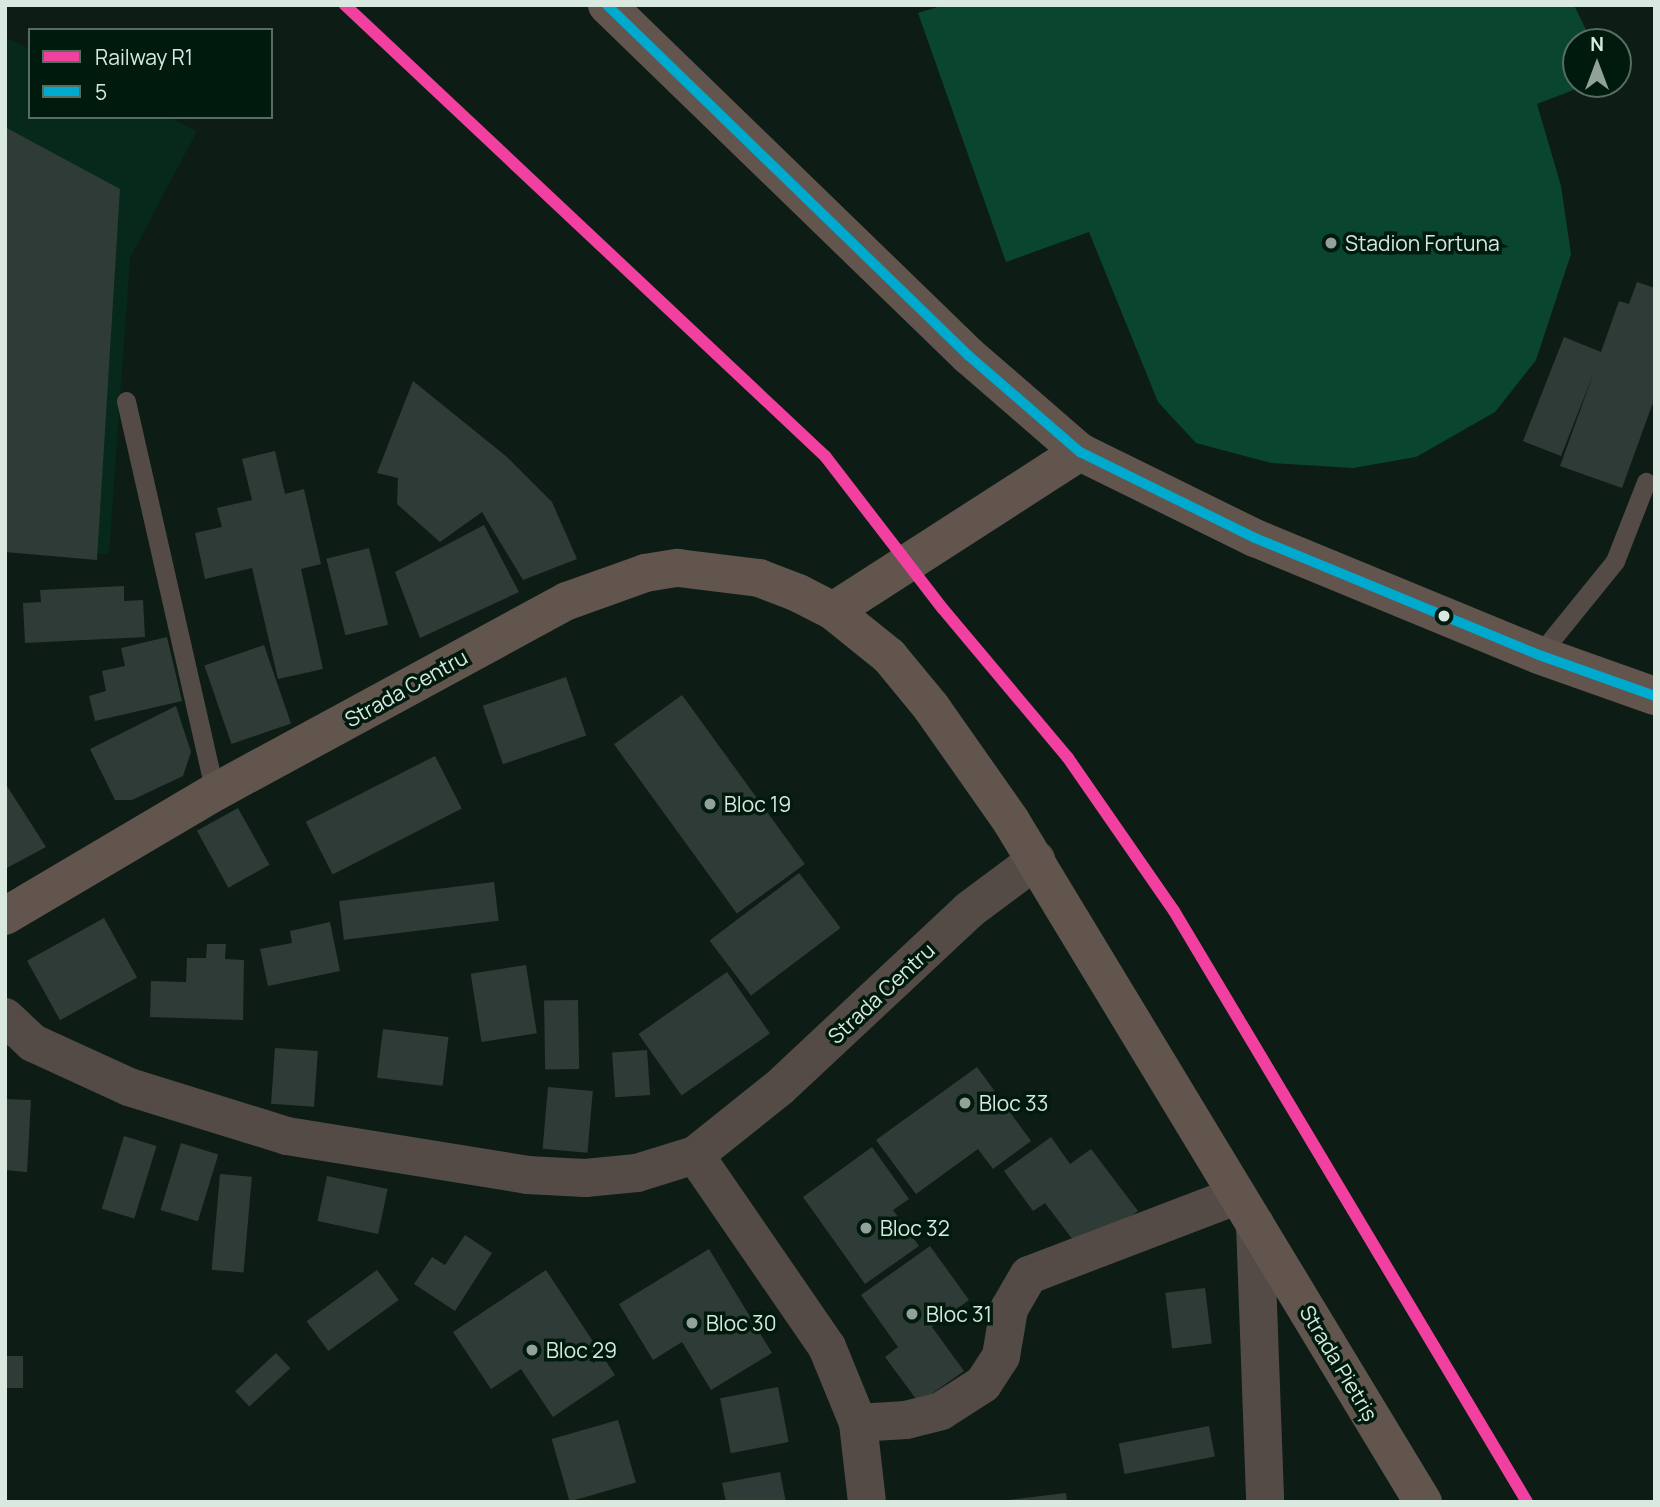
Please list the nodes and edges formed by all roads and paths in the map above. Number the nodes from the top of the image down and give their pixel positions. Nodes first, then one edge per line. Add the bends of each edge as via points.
1 (607, 5) edge
2 (126, 401) dead end
3 (1080, 452) junction
4 (1646, 482) dead end
5 (832, 611) junction
6 (1539, 655) junction
7 (1655, 696) edge
8 (215, 792) junction
9 (1036, 860) junction
10 (5, 916) edge
11 (5, 1017) edge
12 (19, 1042) edge
13 (695, 1155) junction
14 (1246, 1210) junction
15 (858, 1423) junction
16 (867, 1502) edge
17 (1265, 1502) edge
18 (1423, 1502) edge

1 - 3 main road via 969,356
2 - 8 lane
3 - 5 main road
3 - 6 main road via 1255,538
4 - 6 lane via 1615,561
5 - 8 main road, Strada Centru via 759,578 710,569 645,573 567,601
5 - 9 main road, Strada Centru via 889,656 931,707
6 - 7 main road
8 - 10 main road, Strada Centru
9 - 13 street, Strada Centru via 969,910 779,1088
9 - 14 main road, Strada Centru
11 - 12 street, Strada Centru
12 - 13 street, Strada Centru via 187,1109 288,1136 435,1162 585,1178 637,1173
13 - 15 street via 827,1347
14 - 15 street via 1029,1275 1009,1308 1001,1356 983,1384 941,1411 906,1420
14 - 17 street
14 - 18 main road, Strada Pietriș
15 - 16 street

